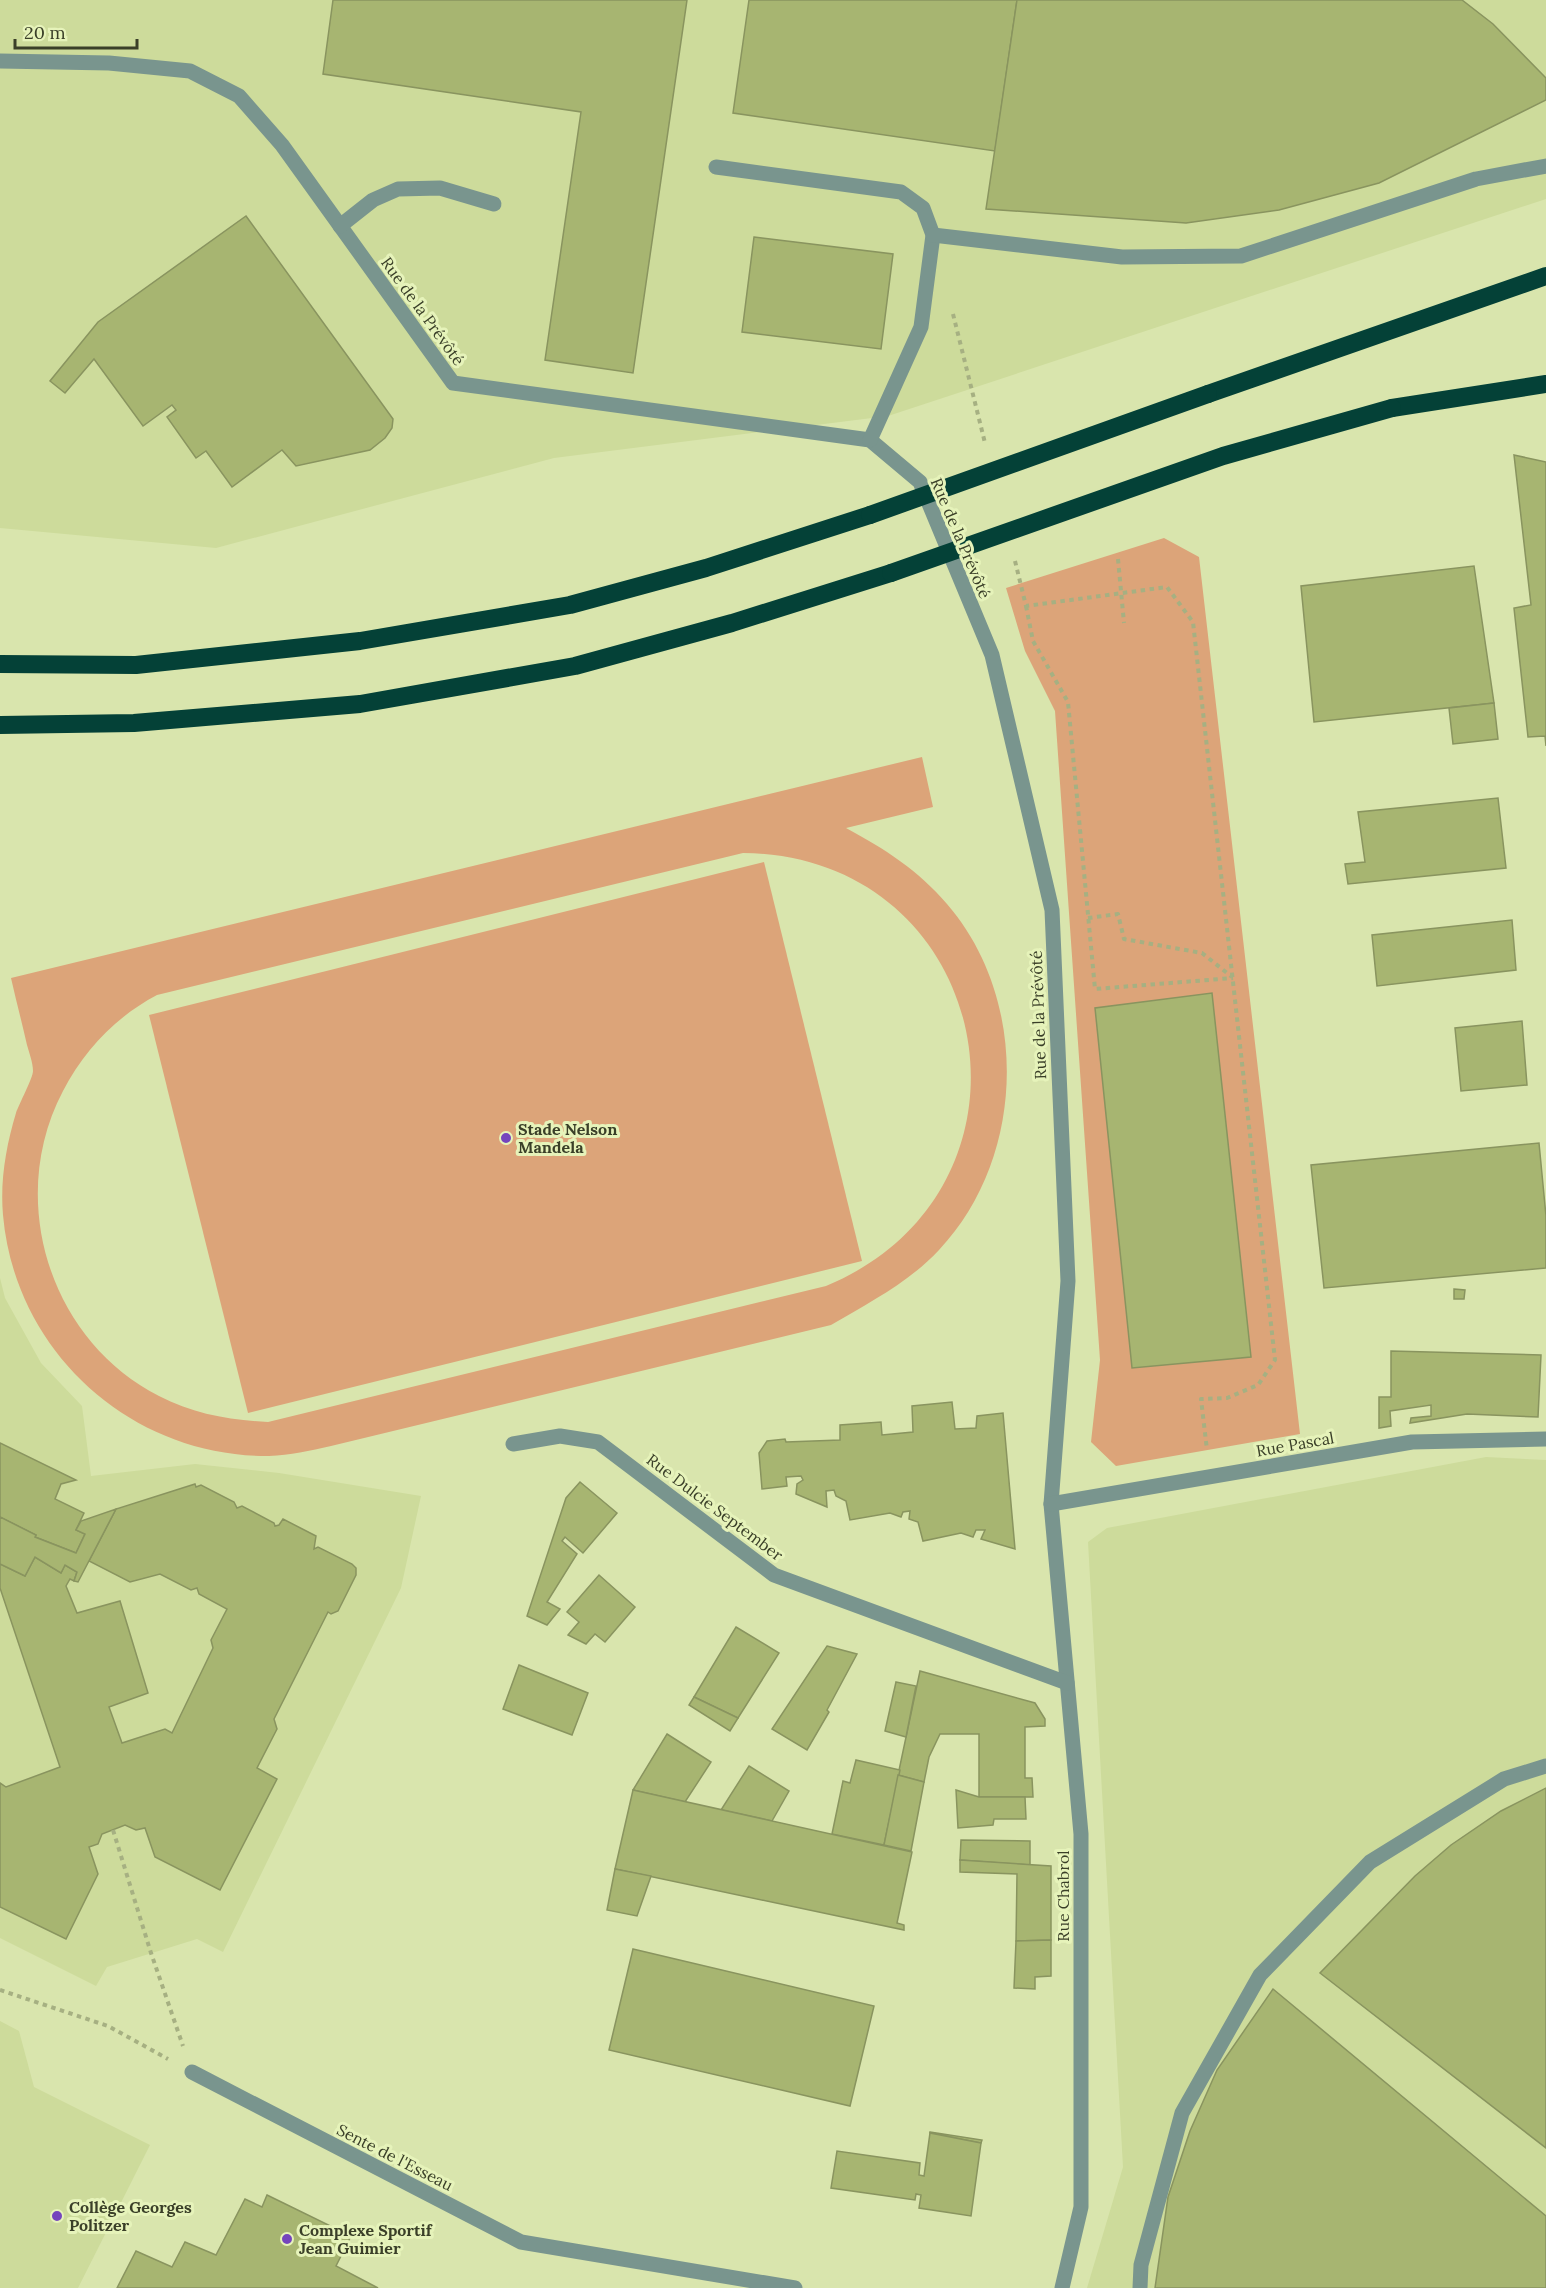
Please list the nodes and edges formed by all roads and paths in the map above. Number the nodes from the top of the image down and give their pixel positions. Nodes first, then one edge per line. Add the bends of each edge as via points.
1 (0, 61) edge
2 (1546, 166) edge
3 (716, 167) dead end
4 (494, 204) dead end
5 (340, 226) junction
6 (933, 235) junction
7 (1546, 276) edge
8 (951, 304) dead end
9 (1546, 384) edge
10 (870, 440) junction
11 (986, 443) dead end
12 (1014, 559) dead end
13 (1118, 559) dead end
14 (1121, 593) junction
15 (1026, 606) junction
16 (1124, 623) dead end
17 (0, 664) edge
18 (0, 724) edge
19 (1088, 918) junction
20 (1233, 978) junction
21 (1546, 1439) edge
22 (513, 1444) dead end
23 (1211, 1477) junction
24 (1051, 1504) junction
25 (1067, 1683) junction
26 (1546, 1766) edge
27 (113, 1830) dead end
28 (0, 1990) edge
29 (192, 2072) junction
30 (795, 2288) edge
31 (1062, 2288) edge
32 (1140, 2288) edge

1 - 5 street, Rue de la Prévôté via 109,63 190,71 239,96 282,145
2 - 6 street via 1476,178 1241,256 1122,258
3 - 6 street via 901,192 922,208
4 - 5 street via 440,189 398,189 373,200
5 - 10 street, Rue de la Prévôté via 453,383
6 - 10 street via 921,327
7 - 17 highway, bridge via 870,515 706,568 570,604 360,641 136,665
8 - 11 path
9 - 18 highway, bridge via 1392,408 1257,446 891,573 732,623 575,666 360,704 134,723
10 - 24 street, Rue de la Prévôté via 920,482 992,655 1052,910 1068,1281
12 - 15 path
13 - 14 path
14 - 15 path
14 - 16 path
14 - 20 path via 1167,587 1193,622
15 - 19 path via 1033,641 1068,702
19 - 20 path via 1118,914 1124,939 1202,953
19 - 20 path via 1095,989
20 - 23 path via 1275,1360 1258,1385 1227,1398 1201,1399
21 - 23 street, Rue Pascal via 1412,1442
22 - 25 street, Rue Dulcie September via 560,1436 598,1442 774,1575
23 - 24 street, Rue Pascal
24 - 25 street, Rue Chabrol
25 - 31 street, Rue Chabrol via 1081,1834 1081,2207
26 - 32 street via 1504,1779 1370,1862 1260,1975 1182,2113 1141,2265
27 - 29 path
28 - 29 path via 108,2026
29 - 30 street, Sente de l'Esseau via 521,2242

